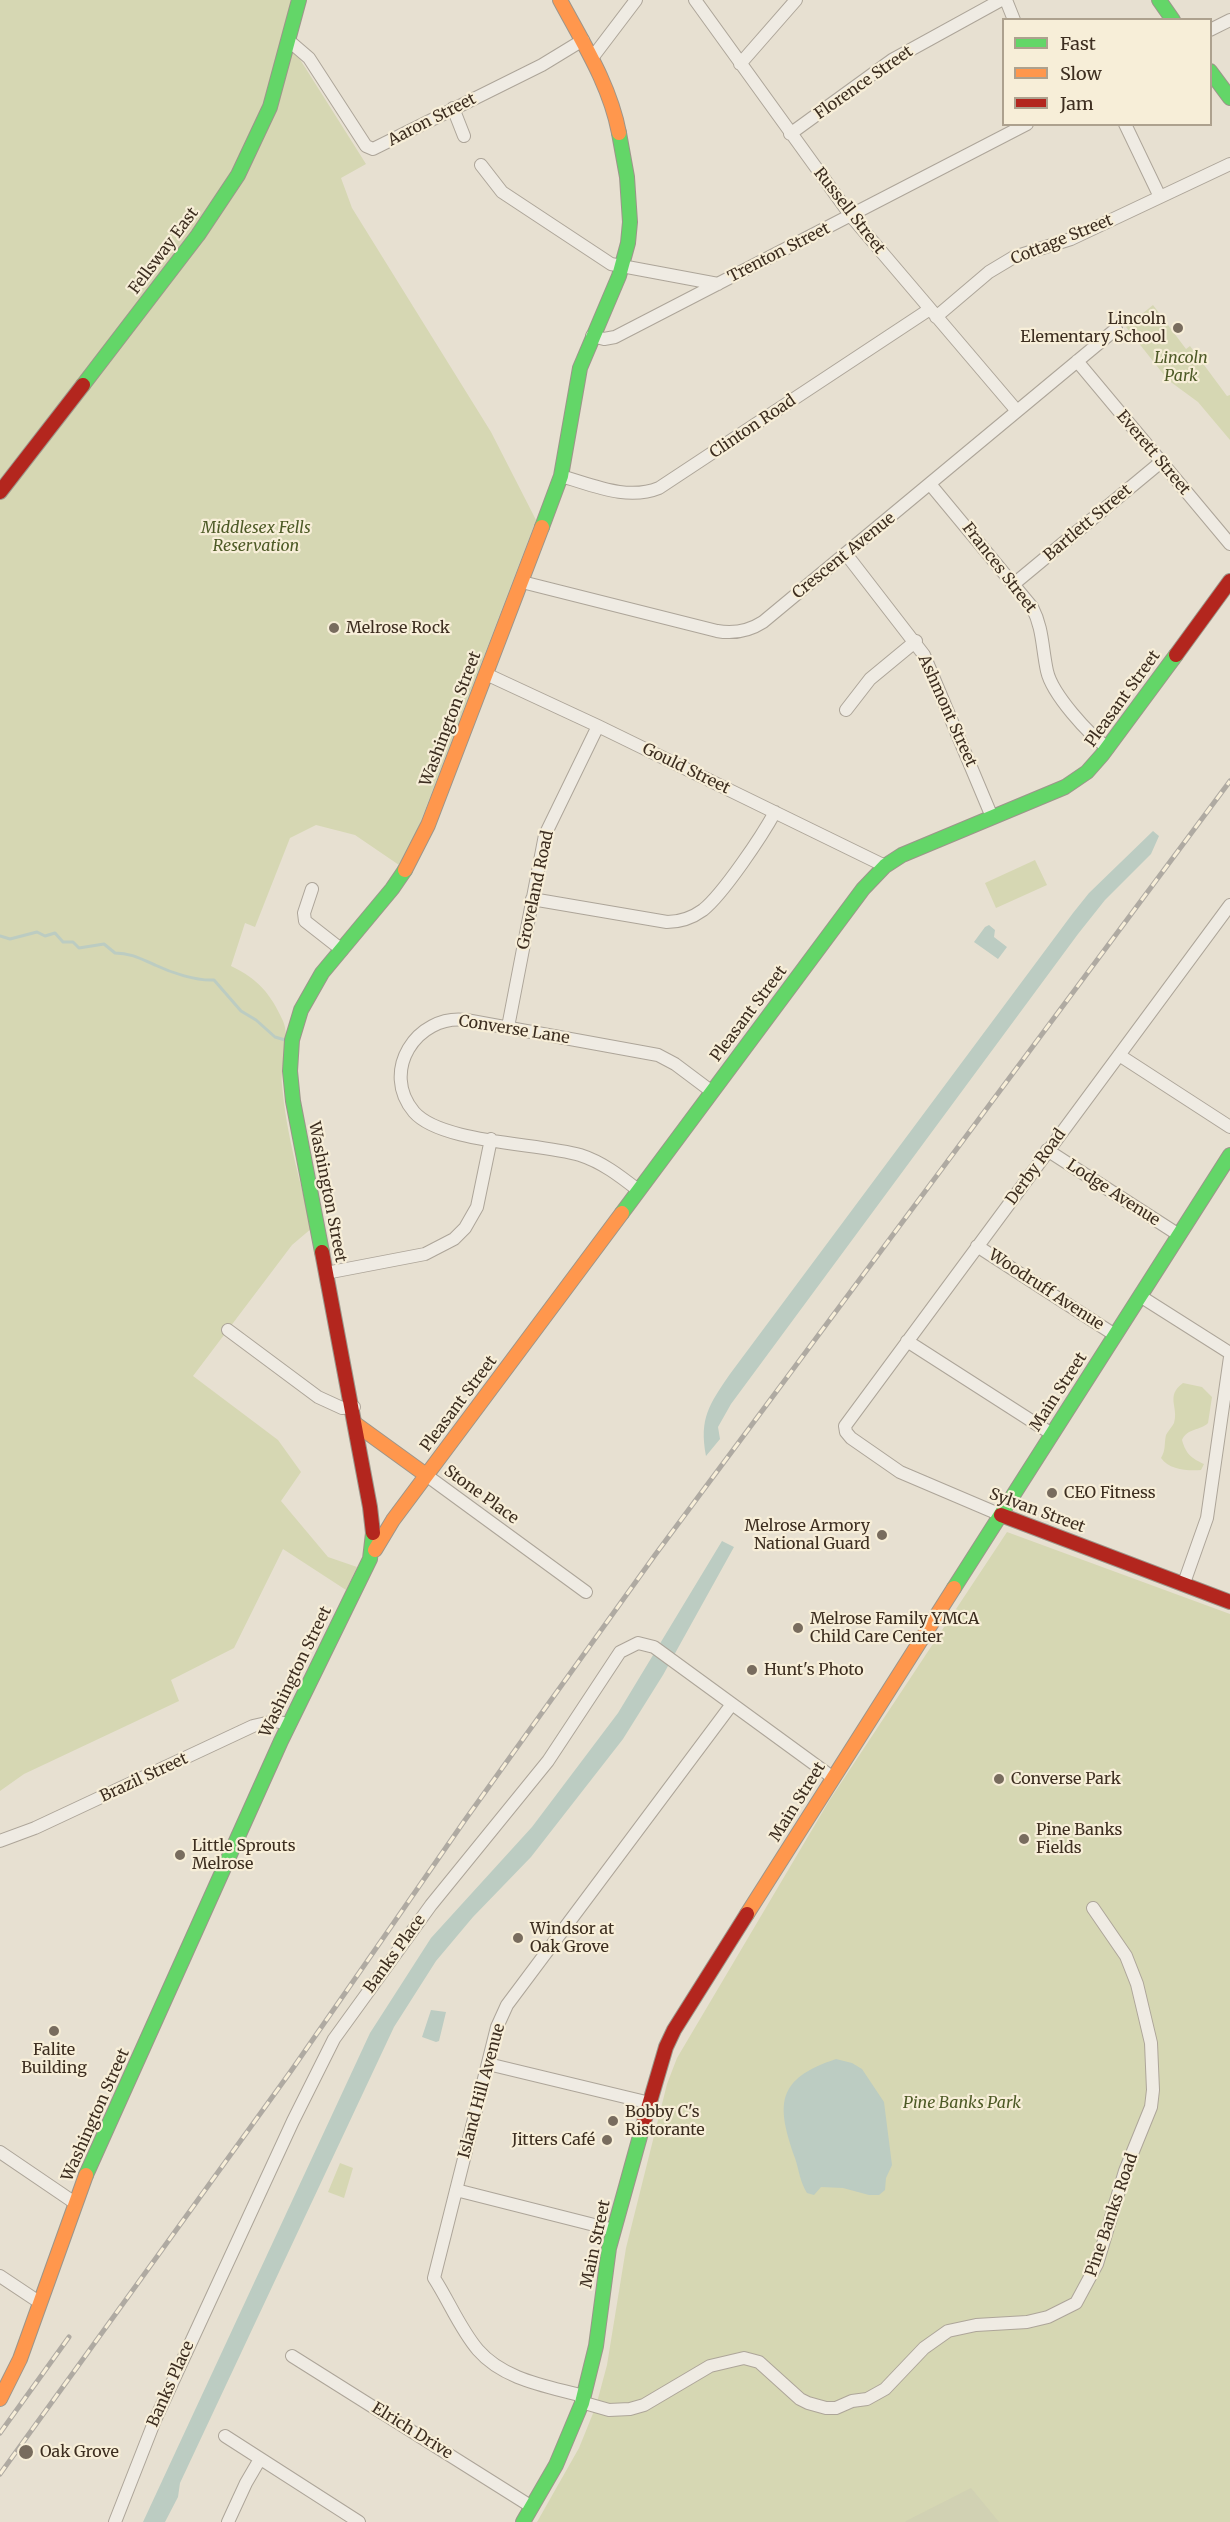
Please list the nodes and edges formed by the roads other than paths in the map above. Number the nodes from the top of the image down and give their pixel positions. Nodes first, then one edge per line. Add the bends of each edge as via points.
1 (299, 0) edge
2 (560, 0) edge
3 (636, 0) edge
4 (695, 0) edge
5 (796, 0) edge
6 (1004, 0) edge
7 (1159, 0) edge
8 (1013, 18) edge
9 (1172, 18) edge
10 (1230, 20) edge
11 (1212, 29) edge
12 (288, 40) junction
13 (583, 40) junction
14 (592, 58) junction
15 (740, 64) junction
16 (1212, 74) edge
17 (1230, 98) edge
18 (453, 108) junction
19 (1023, 126) edge
20 (1126, 126) edge
21 (464, 135) dead end
22 (790, 135) junction
23 (1230, 164) edge
24 (481, 165) dead end
25 (1160, 197) junction
26 (850, 216) junction
27 (622, 267) junction
28 (718, 284) junction
29 (933, 313) junction
30 (1116, 329) dead end
31 (592, 336) junction
32 (1077, 361) junction
33 (1017, 411) junction
34 (1161, 462) junction
35 (561, 476) junction
36 (930, 484) junction
37 (0, 492) edge
38 (1230, 544) edge
39 (846, 554) junction
40 (1230, 580) edge
41 (522, 582) junction
42 (1015, 583) junction
43 (916, 641) junction
44 (486, 674) junction
45 (846, 710) dead end
46 (598, 726) junction
47 (1108, 748) junction
48 (774, 812) junction
49 (992, 817) junction
50 (885, 866) junction
51 (312, 889) dead end
52 (532, 898) junction
53 (1230, 905) edge
54 (342, 950) junction
55 (508, 1027) junction
56 (1119, 1055) junction
57 (711, 1091) junction
58 (1230, 1127) edge
59 (491, 1139) junction
60 (1047, 1150) junction
61 (1230, 1155) edge
62 (638, 1190) junction
63 (1179, 1235) junction
64 (978, 1246) junction
65 (326, 1273) junction
66 (1140, 1296) junction
67 (228, 1330) dead end
68 (1115, 1335) junction
69 (907, 1341) junction
70 (1230, 1354) edge
71 (354, 1407) junction
72 (357, 1425) junction
73 (845, 1430) joint
74 (1052, 1434) junction
75 (426, 1475) junction
76 (1001, 1515) junction
77 (370, 1559) junction
78 (1184, 1583) junction
79 (586, 1592) dead end
80 (1230, 1602) edge
81 (732, 1704) junction
82 (288, 1724) junction
83 (832, 1777) junction
84 (0, 1841) edge
85 (1093, 1908) dead end
86 (488, 2064) junction
87 (650, 2103) junction
88 (0, 2152) edge
89 (456, 2190) junction
90 (75, 2203) junction
91 (614, 2230) junction
92 (0, 2276) edge
93 (39, 2302) junction
94 (292, 2356) dead end
95 (0, 2399) edge
96 (582, 2399) junction
97 (225, 2436) dead end
98 (260, 2459) junction
99 (532, 2507) junction
100 (115, 2522) edge
101 (228, 2522) edge
102 (359, 2522) edge
103 (523, 2522) edge

1 - 12 main road, Fellsway East
2 - 13 main road, Washington Street
3 - 14 street
4 - 15 street, Russell Street
5 - 15 street
6 - 8 street
6 - 22 street, Florence Street via 896,57
7 - 9 main road
10 - 11 street
12 - 18 street, Aaron Street via 309,58 369,148 381,147
12 - 37 main road, Fellsway East via 270,107 224,198
13 - 14 main road, Washington Street
13 - 18 street, Aaron Street via 542,65
14 - 27 main road, Washington Street via 614,108 625,168 630,222
15 - 22 street, Russell Street
16 - 17 main road
18 - 21 street
19 - 26 street, Trenton Street
20 - 25 street
22 - 26 street, Russell Street
23 - 25 street, Cottage Street
24 - 27 street via 502,192 611,264
25 - 29 street, Cottage Street via 1064,242 1014,257
26 - 28 street, Trenton Street
26 - 29 street, Russell Street
27 - 28 street
27 - 31 main road, Washington Street
28 - 31 street, Trenton Street via 615,337
29 - 33 street, Russell Street
29 - 35 street, Clinton Road via 659,488 626,493
30 - 32 street, Crescent Avenue
31 - 35 main road, Washington Street via 578,374
32 - 33 street, Crescent Avenue
32 - 34 street, Everett Street
33 - 36 street, Crescent Avenue
34 - 38 street, Everett Street
34 - 42 street, Bartlett Street
35 - 41 main road, Washington Street
36 - 39 street, Crescent Avenue
36 - 42 street, Frances Street
39 - 41 street, Crescent Avenue via 763,622 735,632 717,631
39 - 43 street, Ashmont Street
40 - 47 main road, Pleasant Street
41 - 44 main road, Washington Street
42 - 47 street, Frances Street via 1038,617 1050,681
43 - 45 street via 870,679
43 - 49 street, Ashmont Street via 935,676
44 - 46 street, Gould Street
44 - 54 main road, Washington Street via 413,856
46 - 48 street, Gould Street
46 - 52 street, Groveland Road via 545,835
47 - 49 main road, Pleasant Street via 1074,782
48 - 50 street, Gould Street
48 - 52 street via 711,902 686,919 668,922
49 - 50 main road, Pleasant Street via 918,847
50 - 57 main road, Pleasant Street via 855,898
51 - 54 street via 305,921
52 - 55 street, Groveland Road
53 - 56 street, Derby Road
54 - 65 main road, Washington Street via 303,1004 289,1057 294,1111
55 - 57 street, Converse Lane via 658,1055
55 - 59 street, Converse Lane via 461,1020 438,1023 414,1040 402,1066 404,1095 421,1119 441,1130
56 - 58 street
56 - 60 street, Derby Road
57 - 62 main road, Pleasant Street
59 - 62 street, Converse Lane via 580,1155 603,1165
59 - 65 street via 477,1207 454,1239 425,1254
60 - 63 street, Lodge Avenue
60 - 64 street, Derby Road
61 - 63 main road, Main Street
62 - 75 main road, Pleasant Street
63 - 66 main road, Main Street
64 - 68 street, Woodruff Avenue
64 - 69 street, Derby Road
65 - 71 main road, Washington Street
66 - 68 main road, Main Street
66 - 70 street
67 - 71 street via 318,1397 338,1407
68 - 74 main road, Main Street
69 - 73 street, Derby Road
69 - 74 street
70 - 78 street via 1207,1521
71 - 72 main road, Washington Street
72 - 75 main road, Stone Place
72 - 77 main road, Washington Street via 372,1510
73 - 76 street, Sylvan Street via 900,1472
74 - 76 main road, Main Street
75 - 77 main road, Pleasant Street
75 - 79 street, Stone Place
76 - 78 main road, Sylvan Street
76 - 83 main road, Main Street
77 - 82 main road, Washington Street
78 - 80 main road, Sylvan Street
81 - 83 street, Banks Place
81 - 86 street, Island Hill Avenue via 507,2005
81 - 100 street, Banks Place via 654,1647 638,1643 620,1652 549,1761 431,1905 334,2039 155,2420
82 - 84 street, Brazil Street via 275,1721 252,1726
82 - 90 main road, Washington Street
83 - 87 main road, Main Street via 678,2022 666,2047
85 - 96 street, Pine Banks Road via 1126,1956 1137,1983 1146,2013 1154,2073 1151,2107 1125,2171 1097,2264 1076,2303 1027,2322 948,2331 924,2348 885,2389 836,2408 808,2403 759,2362 744,2358 710,2366 644,2405 630,2409 609,2410
86 - 87 street
86 - 89 street, Island Hill Avenue
87 - 91 main road, Main Street
88 - 90 street
89 - 91 street
89 - 96 street, Island Hill Avenue via 434,2278 474,2345 487,2359 514,2376
90 - 93 main road, Washington Street
91 - 96 main road, Main Street via 602,2285 593,2360
92 - 93 street
93 - 95 main road, Washington Street via 20,2359
94 - 99 street, Elrich Drive
96 - 99 main road, Main Street via 557,2463
97 - 98 street
98 - 101 street
98 - 102 street
99 - 103 main road, Main Street

